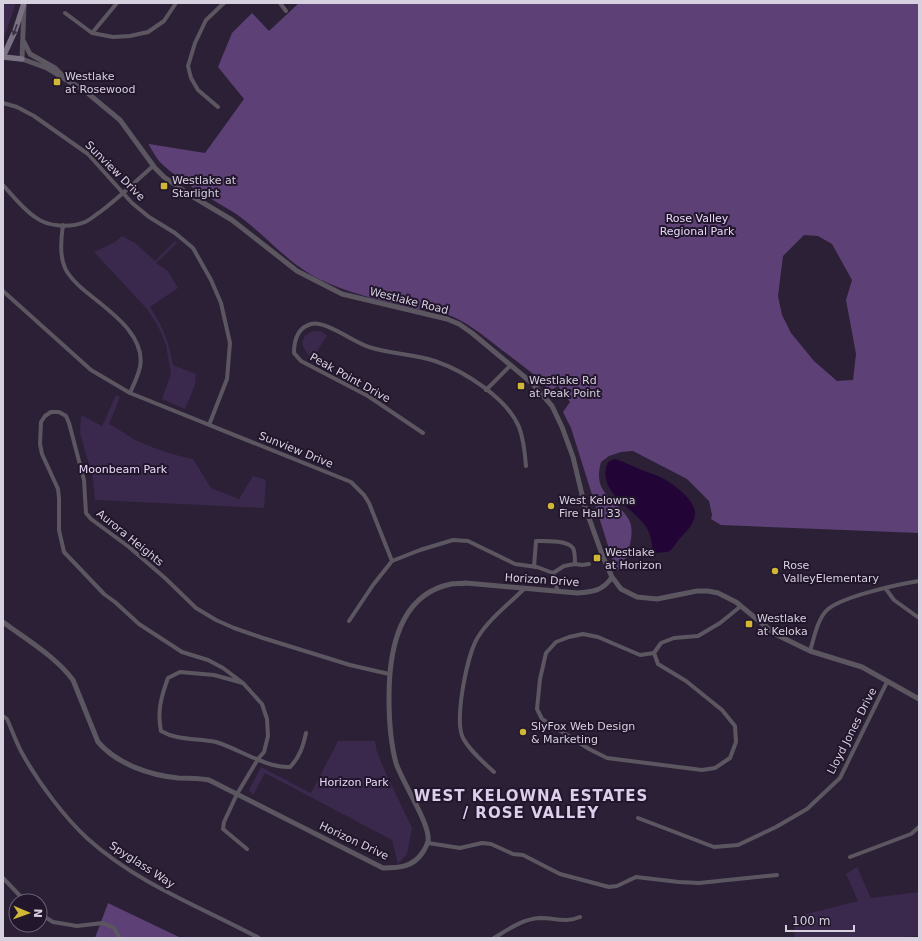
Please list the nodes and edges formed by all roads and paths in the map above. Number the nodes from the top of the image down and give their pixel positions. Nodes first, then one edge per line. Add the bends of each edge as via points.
1 (24, 3) edge
2 (117, 3) edge
3 (176, 3) edge
4 (224, 3) edge
5 (280, 3) edge
6 (286, 11) dead end
7 (66, 13) dead end
8 (92, 32) junction
9 (23, 38) junction
10 (3, 57) edge
11 (22, 59) junction
12 (68, 81) junction
13 (3, 103) edge
14 (218, 107) dead end
15 (153, 166) junction
16 (3, 185) edge
17 (123, 193) junction
18 (63, 225) junction
19 (3, 291) edge
20 (511, 365) junction
21 (486, 390) junction
22 (130, 393) junction
23 (209, 425) junction
24 (423, 433) dead end
25 (526, 466) dead end
26 (392, 560) junction
27 (575, 564) junction
28 (589, 564) dead end
29 (534, 567) junction
30 (553, 573) junction
31 (612, 577) junction
32 (919, 581) edge
33 (525, 588) junction
34 (886, 588) junction
35 (557, 591) junction
36 (741, 606) junction
37 (919, 618) edge
38 (349, 621) dead end
39 (3, 622) edge
40 (810, 651) junction
41 (654, 653) junction
42 (389, 674) junction
43 (887, 682) junction
44 (243, 683) junction
45 (919, 699) edge
46 (3, 716) edge
47 (306, 733) dead end
48 (258, 759) junction
49 (494, 772) dead end
50 (237, 794) junction
51 (638, 818) dead end
52 (919, 827) edge
53 (428, 842) junction
54 (247, 849) dead end
55 (850, 857) dead end
56 (777, 875) dead end
57 (3, 878) edge
58 (17, 893) edge
59 (580, 917) dead end
60 (48, 919) edge
61 (120, 938) edge
62 (259, 938) edge
63 (494, 938) edge

1 - 9 street
1 -> 10 main road
2 - 8 street
3 - 8 street via 164,21 148,32 113,37
4 - 14 street via 206,20 188,66 198,90
5 - 6 street
7 - 8 street
9 - 11 street
9 - 12 street via 24,46 30,54 55,68
10 - 11 main road, Westlake Road
11 - 12 street, Westlake Road via 47,68
12 - 15 street, Westlake Road via 85,91 120,120
13 - 17 street, Sunview Drive via 34,116 88,154
15 - 17 street
15 - 20 street, Westlake Road via 190,195 232,220 297,271 342,294 459,324
16 - 18 street via 36,218
17 - 18 street via 86,222
17 - 23 street, Sunview Drive via 143,212 193,248 221,303 230,343 227,379
18 - 22 street via 62,249 65,268 80,287 122,322 138,345 140,366
19 - 22 street, Sunview Drive via 91,370
20 - 21 street
20 - 31 street, Westlake Road via 533,384 556,412 573,457 585,506
21 - 24 street, Peak Point Drive via 460,372 434,361 369,347 322,325 312,324 301,329 294,341 294,353 301,361 368,396
21 - 25 street, Peak Point Drive via 505,405 519,426 525,448
22 - 23 street, Sunview Drive
23 - 26 street, Sunview Drive via 351,482 369,503
26 - 29 street via 457,540 468,541 515,564
26 - 38 street
27 - 28 street
27 - 29 street via 574,549 570,545 562,542 536,541
27 - 30 street via 564,566
29 - 30 street
30 - 35 street
31 - 35 street, Horizon Drive via 607,584 593,592
31 - 36 street, Westlake Road via 621,589 637,597 657,599 708,591 718,593
32 - 34 street
33 - 35 street, Horizon Drive
33 - 42 street, Horizon Drive via 451,584 422,597 410,610 398,630
33 - 49 street via 477,638 465,672 462,736 469,747
34 - 37 street via 894,600
34 - 40 street via 856,596 826,611 819,623
36 - 40 street, Westlake Road via 776,634
36 - 41 street via 720,624 698,636 674,638 661,643
39 - 50 street, Horizon Drive via 67,671 98,742 105,750 138,768 163,776 209,780
40 - 43 street, Westlake Road via 862,667
41 - 41 street via 658,664 686,681 722,710 735,726 736,742 730,758 715,768 702,770 607,758 542,719 537,709 540,678 546,653 556,642 582,634 598,637 640,655
42 - 44 street, Aurora Heights via 331,659 234,628 196,608 166,578 86,513 84,480 69,422 66,416 59,412 51,412 45,416 41,422 42,454 58,489 59,530 64,552 104,594 139,624 182,652 223,668
42 - 53 street, Horizon Drive via 389,725 392,746 405,784 428,829
43 - 45 street, Westlake Road
43 - 51 street, Lloyd Jones Drive via 840,778 807,809 776,826 738,845 714,847
44 - 48 street via 262,704 267,719 268,736 264,752
44 - 48 street via 214,675 180,672 168,678 158,717 161,731 170,736 214,742
46 - 62 street, Spyglass Way via 31,768 88,839 114,860 173,896
47 - 48 street via 297,761 290,767 280,767
48 - 50 street
50 - 53 street, Horizon Drive via 383,868 408,866 419,859
50 - 54 street via 223,829
52 - 55 street via 911,834
53 - 56 street via 460,848 482,843 491,844 513,854 524,855 560,874 609,887 617,886 636,876 699,883
57 - 58 street
59 - 63 street via 572,920 540,918 524,921
60 - 61 street via 77,926 103,922 114,928

